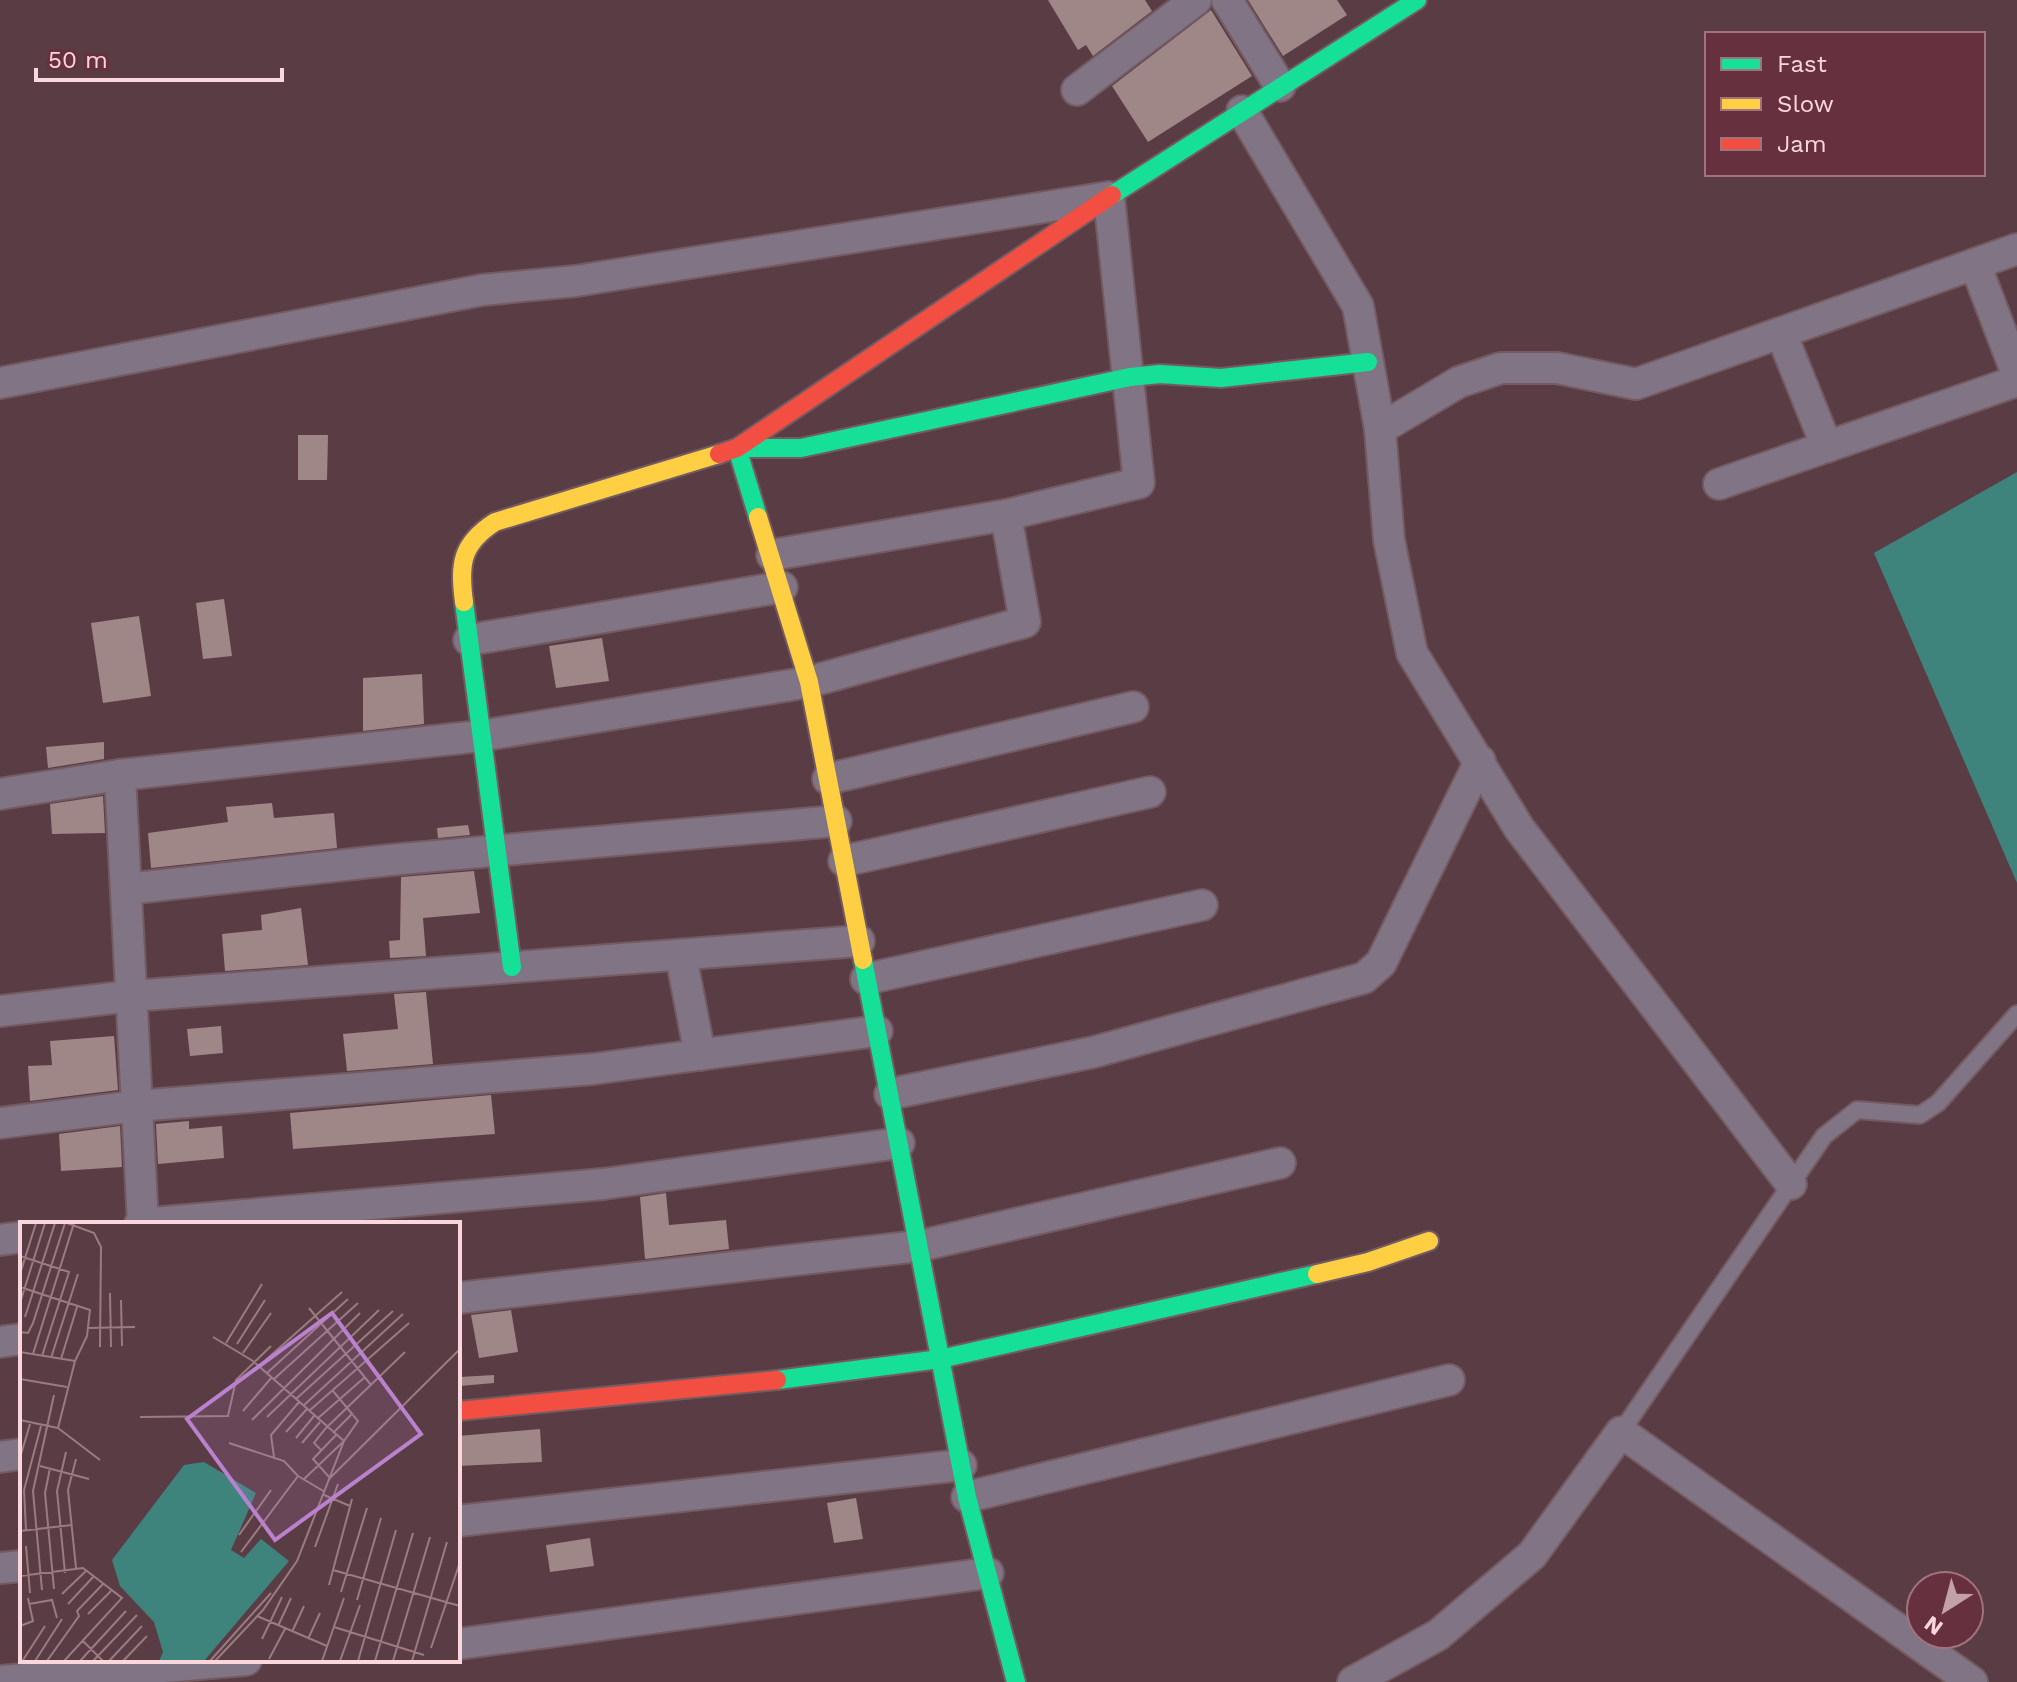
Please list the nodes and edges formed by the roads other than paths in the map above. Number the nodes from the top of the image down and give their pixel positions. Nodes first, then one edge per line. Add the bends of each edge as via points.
1 (1196, 0) edge
2 (1227, 0) edge
3 (1417, 0) edge
4 (1280, 86) junction
5 (1077, 90) dead end
6 (1242, 111) junction
7 (1109, 197) junction
8 (2017, 249) edge
9 (1975, 264) junction
10 (1781, 333) junction
11 (1368, 362) junction
12 (2017, 374) edge
13 (1130, 377) junction
14 (2017, 381) edge
15 (0, 383) edge
16 (1380, 429) junction
17 (1827, 447) junction
18 (737, 448) junction
19 (1719, 484) dead end
20 (1006, 515) junction
21 (772, 555) junction
22 (782, 587) junction
23 (469, 640) junction
24 (809, 682) junction
25 (1133, 707) dead end
26 (480, 736) junction
27 (1480, 761) junction
28 (120, 775) junction
29 (828, 779) junction
30 (1150, 792) dead end
31 (0, 794) edge
32 (836, 821) junction
33 (497, 851) junction
34 (844, 861) junction
35 (126, 889) junction
36 (1202, 905) dead end
37 (859, 941) junction
38 (681, 956) junction
39 (512, 967) junction
40 (866, 979) junction
41 (131, 996) junction
42 (0, 1011) edge
43 (2017, 1014) edge
44 (877, 1031) junction
45 (700, 1055) junction
46 (890, 1094) junction
47 (137, 1106) junction
48 (0, 1123) edge
49 (899, 1143) junction
50 (1280, 1163) dead end
51 (1791, 1184) junction
52 (142, 1222) edge
53 (165, 1222) edge
54 (20, 1237) edge
55 (0, 1240) edge
56 (1429, 1241) dead end
57 (919, 1246) junction
58 (460, 1298) edge
59 (20, 1339) edge
60 (0, 1342) edge
61 (940, 1359) junction
62 (1449, 1380) dead end
63 (460, 1411) edge
64 (1621, 1432) junction
65 (20, 1454) edge
66 (0, 1457) edge
67 (961, 1465) junction
68 (967, 1497) junction
69 (460, 1521) edge
70 (20, 1566) edge
71 (0, 1568) edge
72 (988, 1573) junction
73 (460, 1644) edge
74 (228, 1662) edge
75 (165, 1669) edge
76 (0, 1681) edge
77 (1010, 1681) edge
78 (1353, 1682) edge
79 (1972, 1682) edge

1 - 5 street
2 - 4 street
3 - 4 street
4 - 6 street
6 - 7 street
6 - 11 street via 1358,306
7 - 13 street
7 - 15 street via 576,281 482,290
7 - 18 street
8 - 9 street
9 - 10 street
9 - 12 street
10 - 16 street via 1636,384 1557,368 1501,368 1459,382
10 - 17 street
11 - 13 street via 1221,378
11 - 16 street
13 - 18 street via 801,448
13 - 20 street via 1139,483
14 - 17 street
16 - 27 street via 1389,540 1412,653
17 - 19 street
18 - 21 street
18 - 23 street via 495,522 475,535 460,568
20 - 21 street
20 - 24 street via 1025,622
21 - 22 street
22 - 23 street
22 - 24 street
23 - 26 street
24 - 26 street
24 - 29 street
25 - 29 street
26 - 28 street
26 - 33 street
27 - 46 street via 1381,963 1364,978 1094,1052
27 - 51 street via 1519,828
28 - 31 street
28 - 35 street
29 - 32 street
30 - 34 street
32 - 33 street
32 - 34 street
33 - 35 street
33 - 39 street
34 - 37 street
35 - 41 street
36 - 40 street
37 - 38 street
37 - 40 street
38 - 39 street
38 - 45 street
39 - 41 street
40 - 44 street
41 - 42 street
41 - 47 street
43 - 51 lane via 1938,1103 1920,1115 1857,1110 1824,1136
44 - 45 street
44 - 46 street
45 - 47 street via 593,1069
46 - 49 street
47 - 48 street
47 - 52 street
49 - 53 street via 589,1185
49 - 57 street
50 - 57 street
51 - 64 lane
54 - 55 street
56 - 61 street via 1368,1262
57 - 58 street
57 - 61 street
59 - 60 street
61 - 63 street via 741,1385
61 - 67 street
62 - 68 street
64 - 78 street via 1532,1555 1438,1635
64 - 79 street
65 - 66 street
67 - 68 street
67 - 69 street
68 - 72 street
70 - 71 street
72 - 73 street
72 - 77 street
74 - 75 street
75 - 76 street

